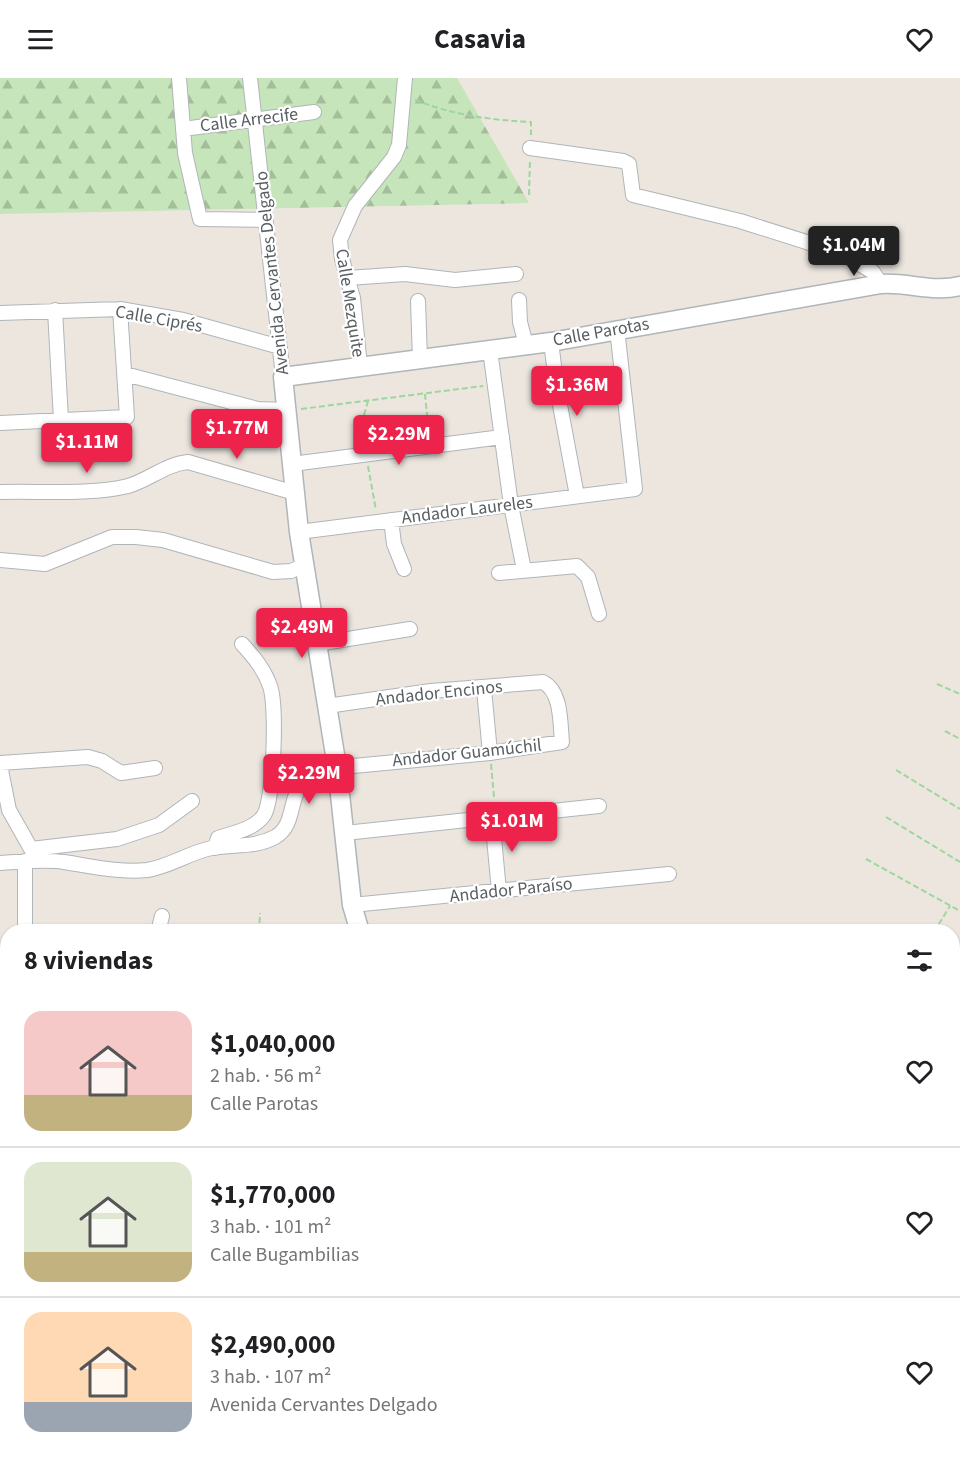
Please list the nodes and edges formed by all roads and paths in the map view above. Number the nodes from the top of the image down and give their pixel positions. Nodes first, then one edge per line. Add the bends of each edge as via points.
1 (178, 78) edge
2 (250, 78) edge
3 (405, 78) edge
4 (403, 96) junction
5 (314, 112) dead end
6 (256, 120) junction
7 (531, 122) dead end
8 (183, 129) junction
9 (530, 148) dead end
10 (266, 220) junction
11 (516, 274) dead end
12 (348, 278) junction
13 (881, 284) junction
14 (960, 286) edge
15 (519, 300) dead end
16 (418, 301) dead end
17 (120, 309) junction
18 (55, 310) junction
19 (0, 313) edge
20 (617, 329) junction
21 (551, 342) junction
22 (526, 345) junction
23 (280, 347) junction
24 (490, 350) junction
25 (420, 359) junction
26 (360, 366) junction
27 (125, 374) junction
28 (283, 377) junction
29 (495, 385) junction
30 (425, 394) junction
31 (286, 410) junction
32 (61, 420) junction
33 (0, 423) edge
34 (502, 437) junction
35 (430, 446) junction
36 (292, 464) junction
37 (2, 492) dead end
38 (295, 493) junction
39 (577, 496) junction
40 (511, 505) junction
41 (392, 520) junction
42 (299, 532) junction
43 (0, 560) edge
44 (305, 565) junction
45 (404, 569) dead end
46 (524, 570) junction
47 (500, 573) dead end
48 (599, 614) dead end
49 (410, 629) dead end
50 (242, 644) dead end
51 (317, 644) junction
52 (938, 684) dead end
53 (484, 688) junction
54 (960, 694) edge
55 (327, 706) junction
56 (945, 731) dead end
57 (960, 739) edge
58 (562, 742) joint
59 (490, 753) junction
60 (0, 764) edge
61 (337, 767) junction
62 (155, 768) dead end
63 (896, 770) dead end
64 (494, 797) dead end
65 (192, 801) dead end
66 (599, 806) dead end
67 (960, 809) edge
68 (492, 817) junction
69 (886, 817) dead end
70 (345, 833) junction
71 (214, 848) junction
72 (31, 857) junction
73 (866, 859) dead end
74 (960, 862) edge
75 (0, 863) edge
76 (669, 874) dead end
77 (500, 891) junction
78 (352, 905) junction
79 (950, 906) junction
80 (960, 911) edge
81 (260, 913) dead end
82 (162, 916) dead end
83 (26, 924) edge
84 (160, 924) edge
85 (259, 924) edge
86 (358, 924) edge
87 (939, 924) edge

1 - 8 street
2 - 6 street, Avenida Cervantes Delgado
3 - 4 street, Calle Mezquite
4 - 7 path via 468,117
4 - 12 street, Calle Mezquite via 399,145 394,157 355,206 340,240
5 - 6 street, Calle Arrecife
6 - 8 street, Calle Arrecife
6 - 10 street, Avenida Cervantes Delgado
8 - 10 street via 200,219
9 - 13 street via 623,161 628,164 633,195 741,221 841,254 873,272
10 - 23 street, Avenida Cervantes Delgado
11 - 12 street via 455,280 405,274
12 - 26 street, Calle Mezquite
13 - 14 street, Calle Parotas via 945,289
13 - 20 street, Calle Parotas
15 - 22 street
16 - 25 street
17 - 18 street, Calle Ciprés
17 - 23 street, Calle Ciprés via 183,320
17 - 27 street
18 - 19 street, Calle Ciprés
18 - 32 street
20 - 21 street, Calle Parotas
20 - 39 street, Andador Laureles via 635,489
21 - 22 street, Calle Parotas
21 - 39 street
22 - 24 street, Calle Parotas
23 - 28 street, Avenida Cervantes Delgado
24 - 25 street, Calle Parotas
24 - 29 street
25 - 26 street, Calle Parotas
26 - 28 street, Calle Parotas
27 - 31 street via 258,409
27 - 32 street via 127,417
28 - 31 street, Avenida Cervantes Delgado
29 - 30 path
29 - 34 street
30 - 31 path
30 - 35 path
31 - 36 street, Avenida Cervantes Delgado
32 - 33 street
34 - 35 street
34 - 40 street
35 - 36 street
36 - 38 street, Avenida Cervantes Delgado
37 - 38 street via 125,486 151,478 175,463 188,462
38 - 42 street, Avenida Cervantes Delgado
39 - 40 street, Andador Laureles
40 - 41 street, Andador Laureles
40 - 46 street
41 - 42 street, Andador Laureles
41 - 45 street via 394,544
42 - 44 street, Avenida Cervantes Delgado
43 - 44 street via 45,564 112,537 136,537 163,540 273,572
44 - 51 street, Avenida Cervantes Delgado
46 - 47 street
46 - 48 street via 577,566 588,577
49 - 51 street
50 - 71 street via 261,665 271,688 274,707 270,801 263,817 252,826 218,838
51 - 55 street, Avenida Cervantes Delgado
52 - 54 path
53 - 55 street, Andador Encinos via 431,691
53 - 58 street, Andador Encinos via 534,681 551,686
53 - 59 street
55 - 61 street, Avenida Cervantes Delgado
56 - 57 path
58 - 59 street, Andador Guamúchil
59 - 61 street, Andador Guamúchil
59 - 64 path
60 - 62 street via 95,758 121,773
60 - 72 street via 9,810
61 - 70 street, Avenida Cervantes Delgado
61 - 71 street, Andador Guamúchil via 307,775 278,835 259,844
63 - 67 path
65 - 72 street via 159,825 117,839
66 - 68 street
68 - 70 street
68 - 77 street
69 - 74 path
70 - 78 street, Avenida Cervantes Delgado
71 - 72 street via 147,870
72 - 75 street
72 - 83 street
73 - 79 path
76 - 77 street, Andador Paraíso
77 - 78 street, Andador Paraíso
78 - 86 street, Avenida Cervantes Delgado
79 - 80 path
79 - 87 path
81 - 85 path
82 - 84 street

